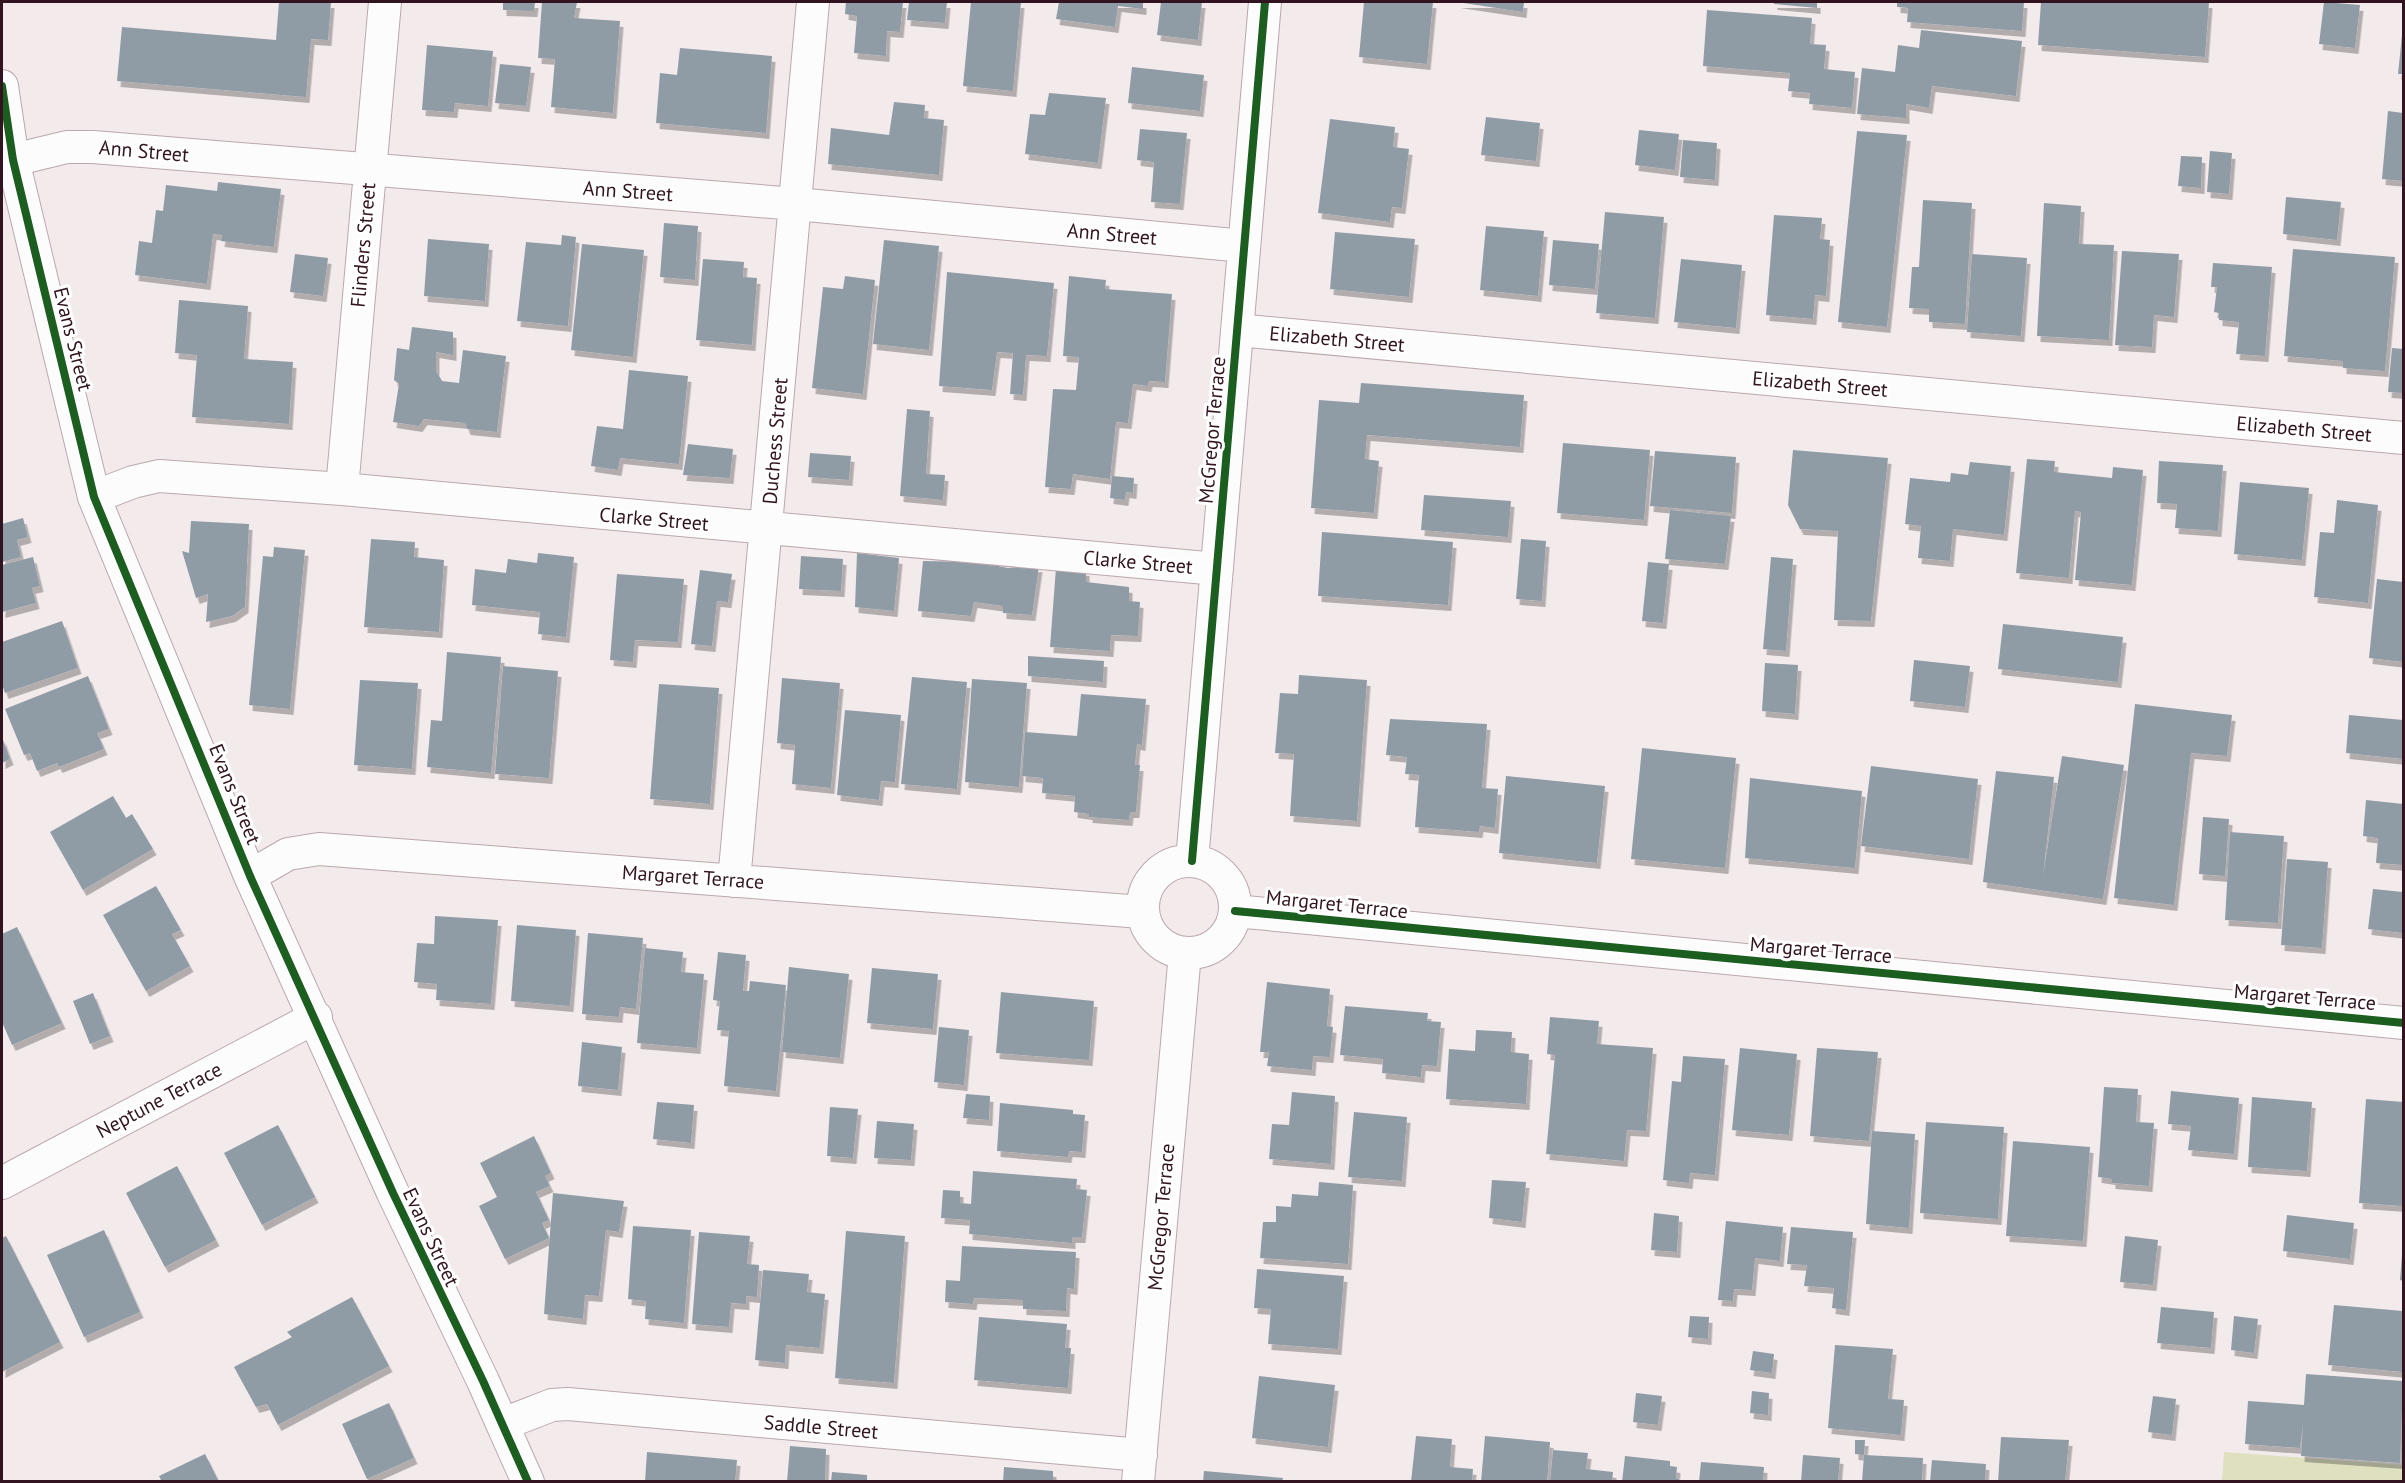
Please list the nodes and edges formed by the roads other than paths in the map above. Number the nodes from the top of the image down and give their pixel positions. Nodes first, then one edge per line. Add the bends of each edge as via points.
1 (385, 2) edge
2 (813, 2) edge
3 (1265, 2) edge
4 (2, 87) edge
5 (13, 160) junction
6 (370, 171) junction
7 (796, 204) junction
8 (1244, 246) junction
9 (1238, 330) junction
10 (2403, 438) edge
11 (342, 489) junction
12 (94, 497) junction
13 (767, 530) junction
14 (1217, 569) junction
15 (1192, 861) junction
16 (250, 876) junction
17 (734, 880) junction
18 (1235, 911) junction
19 (1142, 912) junction
20 (1185, 953) junction
21 (316, 1017) junction
22 (2403, 1023) edge
23 (2, 1183) edge
24 (503, 1424) junction
25 (1140, 1468) edge
26 (528, 1482) edge

1 - 6 street, Flinders Street
2 - 7 street, Duchess Street
3 - 8 street, McGregor Terrace
4 - 5 street, Evans Street
5 - 6 street, Ann Street via 67,147 93,147
5 - 12 street, Evans Street
6 - 7 street, Ann Street
6 - 11 street, Flinders Street
7 - 8 street, Ann Street
7 - 13 street, Duchess Street
8 - 9 street, McGregor Terrace
9 - 10 street, Elizabeth Street
9 - 14 street, McGregor Terrace
11 - 12 street, Clarke Street via 159,476
11 - 13 street, Clarke Street
12 - 16 street, Evans Street
13 - 14 street, Clarke Street
13 - 17 street, Duchess Street
14 - 15 street, McGregor Terrace
15 - 18 street via 1219,871 1229,883
15 - 19 street via 1176,862 1151,880 1143,896
16 - 17 street, Margaret Terrace via 288,854 319,849
16 - 21 street, Evans Street
17 - 19 street, Margaret Terrace
18 - 20 street via 1232,924 1214,947
18 - 22 street, Margaret Terrace
19 - 20 street via 1156,940
20 - 25 street, McGregor Terrace
21 - 23 street, Neptune Terrace
21 - 24 street, Evans Street via 393,1193
24 - 25 street, Saddle Street via 552,1405 568,1404
24 - 26 street, Evans Street

